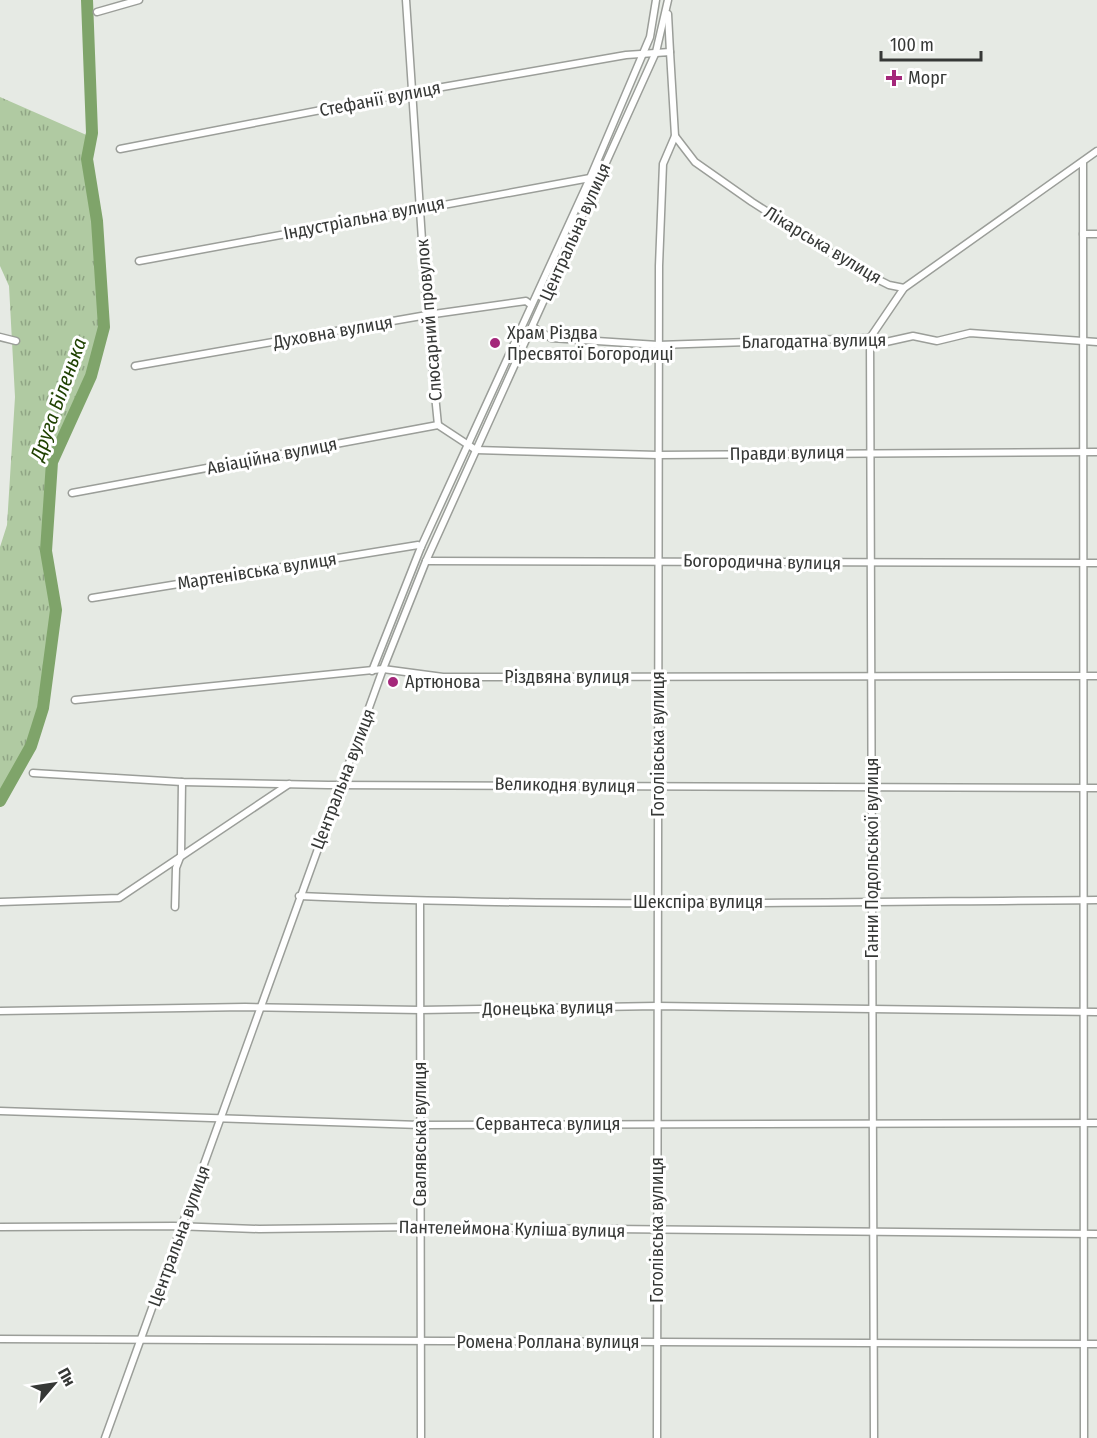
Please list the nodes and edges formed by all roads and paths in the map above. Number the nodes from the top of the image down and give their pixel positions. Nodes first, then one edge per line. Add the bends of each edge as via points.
1 (139, 0) edge
2 (406, 0) edge
3 (656, 0) edge
4 (668, 3) edge
5 (97, 12) dead end
6 (656, 52) junction
7 (670, 52) junction
8 (641, 56) junction
9 (414, 92) junction
10 (675, 136) junction
11 (120, 149) dead end
12 (1097, 151) edge
13 (1083, 162) junction
14 (590, 178) junction
15 (420, 207) junction
16 (1083, 234) junction
17 (1097, 234) edge
18 (139, 261) dead end
19 (904, 288) junction
20 (531, 305) junction
21 (427, 315) junction
22 (533, 327) junction
23 (0, 337) edge
24 (870, 338) junction
25 (16, 341) dead end
26 (1083, 342) junction
27 (1097, 342) edge
28 (658, 345) junction
29 (135, 366) dead end
30 (438, 425) junction
31 (468, 442) junction
32 (476, 450) junction
33 (870, 452) junction
34 (1083, 452) junction
35 (1097, 452) edge
36 (658, 455) junction
37 (72, 493) dead end
38 (421, 547) junction
39 (658, 560) junction
40 (426, 561) junction
41 (870, 563) junction
42 (1083, 563) junction
43 (1097, 563) edge
44 (92, 598) dead end
45 (383, 669) junction
46 (372, 671) junction
47 (871, 676) junction
48 (1083, 676) junction
49 (1097, 676) edge
50 (658, 677) junction
51 (75, 700) dead end
52 (33, 773) dead end
53 (182, 782) junction
54 (341, 783) junction
55 (290, 784) junction
56 (658, 786) junction
57 (871, 787) junction
58 (1083, 788) junction
59 (1097, 788) edge
60 (181, 855) junction
61 (299, 896) junction
62 (1083, 900) junction
63 (1097, 900) edge
64 (0, 902) edge
65 (420, 902) junction
66 (872, 902) junction
67 (658, 903) junction
68 (175, 907) dead end
69 (657, 1006) junction
70 (259, 1007) junction
71 (872, 1009) junction
72 (420, 1010) junction
73 (0, 1011) edge
74 (1083, 1012) junction
75 (1097, 1012) edge
76 (0, 1111) edge
77 (222, 1119) junction
78 (657, 1123) junction
79 (873, 1123) junction
80 (1083, 1123) junction
81 (1097, 1123) edge
82 (420, 1125) junction
83 (183, 1226) junction
84 (0, 1227) edge
85 (420, 1227) junction
86 (657, 1231) junction
87 (873, 1232) junction
88 (1084, 1234) junction
89 (1097, 1234) edge
90 (142, 1338) junction
91 (0, 1339) edge
92 (657, 1341) junction
93 (874, 1341) junction
94 (420, 1342) junction
95 (1084, 1344) junction
96 (1097, 1344) edge
97 (105, 1438) edge
98 (421, 1438) edge
99 (657, 1438) edge
100 (874, 1438) edge
101 (1084, 1438) edge

1 - 5 street
2 - 9 street, Слюсарний провулок
3 - 8 street, Центральна вулиця via 650,37
4 - 6 street, Центральна вулиця
4 - 7 street, Гоголівська вулиця
6 - 7 street
6 - 8 street, Стефанії вулиця
6 - 22 street, Центральна вулиця
7 - 10 street, Гоголівська вулиця
8 - 9 street, Стефанії вулиця via 626,55
8 - 14 street, Центральна вулиця
9 - 11 street, Стефанії вулиця
9 - 15 street, Слюсарний провулок
10 - 19 street, Лікарська вулиця via 695,162 752,202 853,267
10 - 28 street, Гоголівська вулиця via 663,164
12 - 13 street, Лікарська вулиця
13 - 16 street
13 - 19 street, Лікарська вулиця
14 - 15 street, Індустріальна вулиця
14 - 20 street, Центральна вулиця
15 - 18 street, Індустріальна вулиця
15 - 21 street, Слюсарний провулок
16 - 17 street
16 - 26 street
19 - 24 street
20 - 21 street, Духовна вулиця via 526,302
20 - 31 street, Центральна вулиця
21 - 29 street, Духовна вулиця
21 - 30 street, Слюсарний провулок
22 - 28 street, Благодатна вулиця via 551,338
22 - 32 street, Центральна вулиця
23 - 25 street
24 - 26 street, Благодатна вулиця via 886,342 913,336 937,341 970,333
24 - 28 street, Благодатна вулиця
24 - 33 street, Ганни Подольської вулиця
26 - 27 street, Благодатна вулиця
26 - 34 street
28 - 36 street, Гоголівська вулиця
30 - 31 street
30 - 37 street, Авіаційна вулиця
31 - 32 street
31 - 38 street, Центральна вулиця
32 - 36 street, Правди вулиця
32 - 40 street, Центральна вулиця
33 - 34 street, Правди вулиця
33 - 36 street, Правди вулиця
33 - 41 street, Ганни Подольської вулиця
34 - 35 street, Правди вулиця
34 - 42 street
36 - 39 street, Гоголівська вулиця
38 - 44 street, Мартенівська вулиця
38 - 46 street, Центральна вулиця
39 - 40 street, Богородична вулиця
39 - 41 street, Богородична вулиця
39 - 50 street, Гоголівська вулиця
40 - 45 street, Центральна вулиця
41 - 42 street, Богородична вулиця
41 - 47 street, Ганни Подольської вулиця
42 - 43 street, Богородична вулиця
42 - 48 street
45 - 46 street, Різдвяна вулиця
45 - 50 street, Різдвяна вулиця via 444,677
45 - 54 street, Центральна вулиця
46 - 51 street, Різдвяна вулиця
47 - 48 street, Різдвяна вулиця
47 - 50 street, Різдвяна вулиця
47 - 57 street, Ганни Подольської вулиця
48 - 49 street, Різдвяна вулиця
48 - 58 street
50 - 56 street, Гоголівська вулиця
52 - 53 street, Великодня вулиця
53 - 55 street, Великодня вулиця
53 - 60 street
54 - 55 street, Великодня вулиця
54 - 56 street, Великодня вулиця
54 - 61 street, Центральна вулиця
55 - 60 street
56 - 57 street, Великодня вулиця
56 - 67 street, Гоголівська вулиця
57 - 58 street, Великодня вулиця
57 - 66 street, Ганни Подольської вулиця
58 - 59 street, Великодня вулиця
58 - 62 street
60 - 64 street via 119,898
60 - 68 street via 176,868
61 - 65 street, Шекспіра вулиця
61 - 70 street, Центральна вулиця
62 - 63 street, Шекспіра вулиця
62 - 66 street, Шекспіра вулиця
62 - 74 street
65 - 67 street, Шекспіра вулиця
65 - 72 street, Свалявська вулиця
66 - 67 street, Шекспіра вулиця
66 - 71 street, Ганни Подольської вулиця
67 - 69 street, Гоголівська вулиця
69 - 71 street, Донецька вулиця
69 - 72 street, Донецька вулиця
69 - 78 street, Гоголівська вулиця
70 - 72 street, Донецька вулиця
70 - 73 street, Донецька вулиця
70 - 77 street, Центральна вулиця
71 - 74 street, Донецька вулиця
71 - 79 street, Ганни Подольської вулиця
72 - 82 street, Свалявська вулиця
74 - 75 street, Донецька вулиця
74 - 80 street
76 - 77 street, Сервантеса вулиця
77 - 82 street, Сервантеса вулиця
77 - 83 street, Центральна вулиця
78 - 79 street, Сервантеса вулиця
78 - 82 street, Сервантеса вулиця
78 - 86 street, Гоголівська вулиця
79 - 80 street, Сервантеса вулиця
79 - 87 street, Ганни Подольської вулиця
80 - 81 street, Сервантеса вулиця
80 - 88 street
82 - 85 street, Свалявська вулиця
83 - 84 street, Пантелеймона Куліша вулиця
83 - 85 street, Пантелеймона Куліша вулиця
83 - 90 street, Центральна вулиця
85 - 86 street, Пантелеймона Куліша вулиця
85 - 94 street, Свалявська вулиця
86 - 87 street, Пантелеймона Куліша вулиця
86 - 92 street, Гоголівська вулиця
87 - 88 street, Пантелеймона Куліша вулиця
87 - 93 street, Ганни Подольської вулиця
88 - 89 street, Пантелеймона Куліша вулиця
88 - 95 street
90 - 91 street, Ромена Роллана вулиця
90 - 94 street, Ромена Роллана вулиця
90 - 97 street, Центральна вулиця
92 - 93 street, Ромена Роллана вулиця
92 - 94 street, Ромена Роллана вулиця
92 - 99 street, Гоголівська вулиця
93 - 95 street, Ромена Роллана вулиця
93 - 100 street, Ганни Подольської вулиця
94 - 98 street, Свалявська вулиця
95 - 96 street, Ромена Роллана вулиця
95 - 101 street

